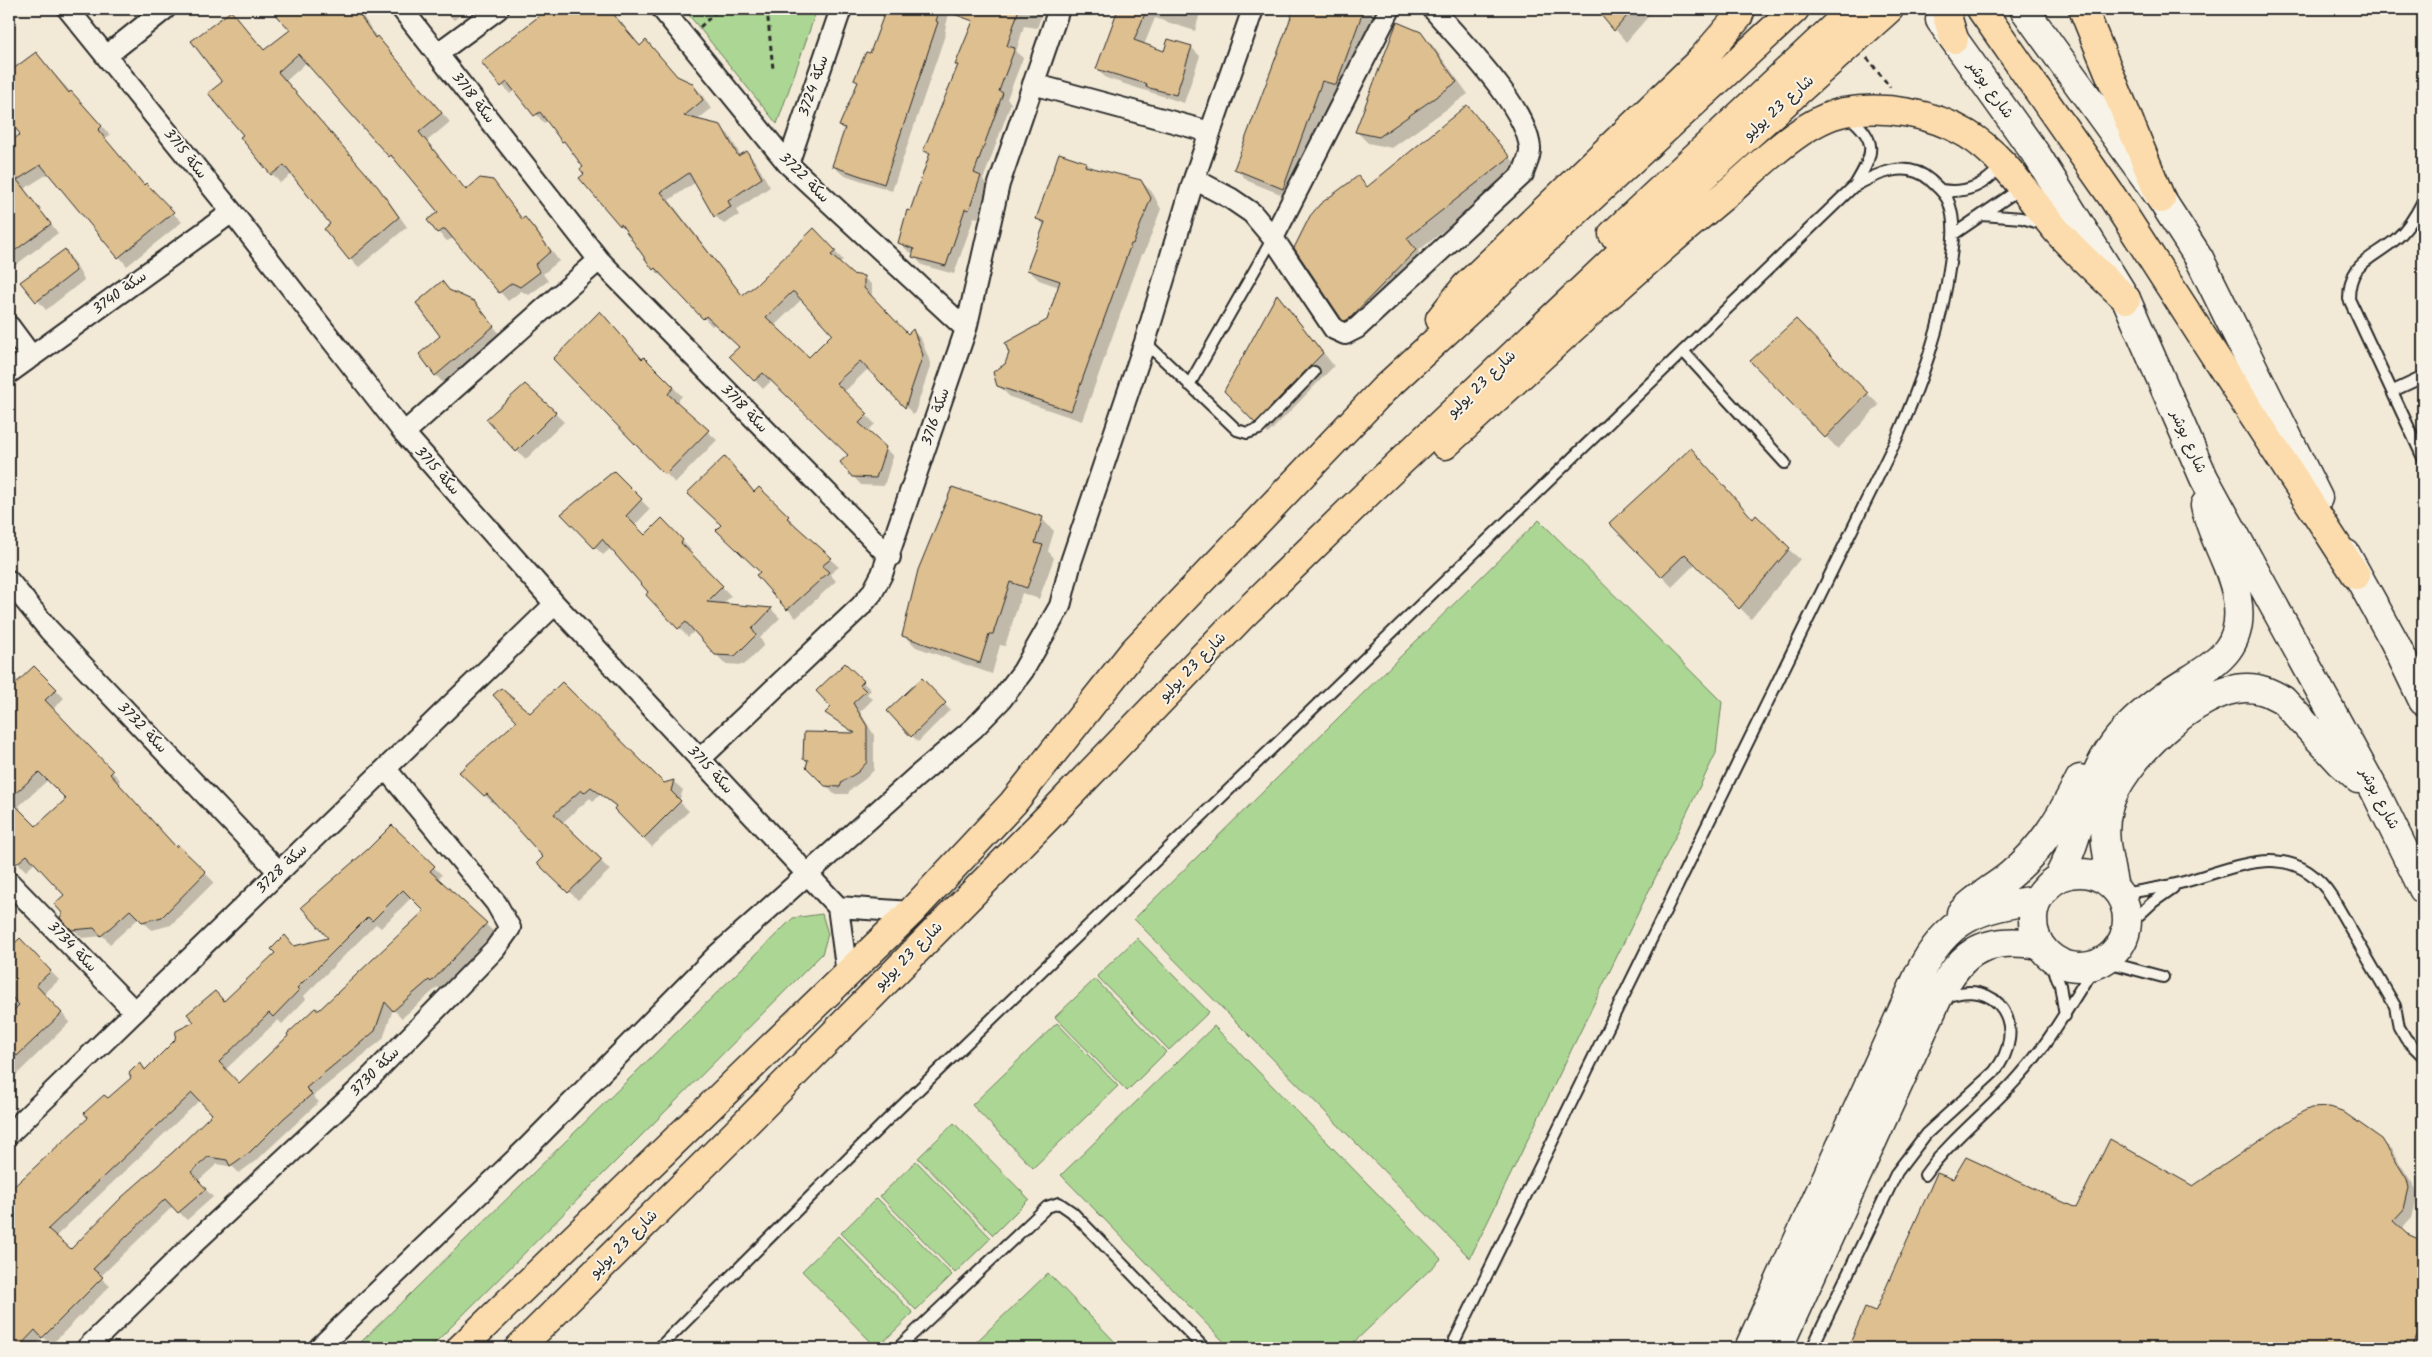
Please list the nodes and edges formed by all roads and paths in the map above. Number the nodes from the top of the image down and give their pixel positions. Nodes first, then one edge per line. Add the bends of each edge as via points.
1 (68, 9) edge
2 (164, 9) edge
3 (402, 9) edge
4 (498, 9) edge
5 (662, 9) edge
6 (719, 9) edge
7 (766, 9) edge
8 (841, 9) edge
9 (1059, 9) edge
10 (1252, 9) edge
11 (1390, 9) edge
12 (1433, 9) edge
13 (1741, 9) edge
14 (1796, 9) edge
15 (1853, 9) edge
16 (1889, 9) edge
17 (1932, 9) edge
18 (1944, 9) edge
19 (1981, 9) edge
20 (2024, 9) edge
21 (2083, 9) edge
22 (695, 32) dead end
23 (1954, 39) junction
24 (438, 54) junction
25 (106, 56) junction
26 (773, 69) dead end
27 (1033, 84) junction
28 (1843, 112) junction
29 (1210, 132) junction
30 (788, 164) junction
31 (2002, 165) junction
32 (1194, 179) junction
33 (1853, 188) junction
34 (2022, 188) junction
35 (1941, 190) junction
36 (2161, 199) junction
37 (2423, 202) edge
38 (232, 212) junction
39 (1982, 215) junction
40 (1954, 234) junction
41 (2060, 234) junction
42 (1273, 238) junction
43 (599, 260) junction
44 (2126, 299) junction
45 (9, 326) edge
46 (966, 329) junction
47 (1145, 342) junction
48 (1683, 351) junction
49 (32, 357) junction
50 (1314, 372) dead end
51 (9, 373) edge
52 (2423, 377) edge
53 (1189, 385) junction
54 (1382, 390) junction
55 (2393, 391) junction
56 (404, 434) junction
57 (2423, 458) edge
58 (1785, 463) dead end
59 (2204, 478) junction
60 (890, 557) junction
61 (2356, 575) junction
62 (9, 581) edge
63 (555, 604) junction
64 (1242, 617) junction
65 (2423, 701) edge
66 (2137, 719) junction
67 (700, 759) junction
68 (386, 769) junction
69 (2375, 790) junction
70 (279, 872) junction
71 (807, 874) junction
72 (2058, 878) junction
73 (9, 882) edge
74 (2183, 882) junction
75 (2423, 889) edge
76 (2117, 891) junction
77 (2037, 900) junction
78 (838, 907) junction
79 (911, 912) junction
80 (2126, 926) junction
81 (1952, 927) junction
82 (2044, 950) junction
83 (2100, 962) junction
84 (847, 974) junction
85 (2163, 977) dead end
86 (1934, 1006) junction
87 (135, 1012) junction
88 (2065, 1016) junction
89 (2423, 1056) edge
90 (9, 1134) edge
91 (1926, 1175) dead end
92 (87, 1348) edge
93 (319, 1348) edge
94 (462, 1348) edge
95 (519, 1348) edge
96 (659, 1348) edge
97 (898, 1348) edge
98 (1204, 1348) edge
99 (1451, 1348) edge
100 (1749, 1348) edge
101 (1778, 1348) edge
102 (1812, 1348) edge

1 - 25 street, سكة 3715
2 - 25 street
3 - 24 street, سكة 3718
4 - 24 street
5 - 30 street, سكة 3722
6 - 22 path
7 - 26 path
8 - 30 street, سكة 3724
9 - 27 street, سكة 3716
10 - 29 street
11 - 42 street
12 - 42 street via 1515,106 1527,132 1530,151 1523,174 1357,328 1345,334 1334,328
13 - 54 main road via 1738,18 1701,60 1465,287
14 - 54 main road, شارع 23 يوليو
15 - 64 main road via 1528,315 1401,443
16 - 64 main road, شارع 23 يوليو via 1668,208
17 - 23 street, شارع بوشر
18 - 23 main road
19 - 61 main road via 2113,198
20 - 36 street
21 - 36 main road
23 - 44 street, شارع بوشر via 2038,156
24 - 43 street, سكة 3718
25 - 38 street, سكة 3715
27 - 29 street
27 - 46 street, سكة 3716 via 998,184
28 - 31 main road via 1890,109 1937,120 1966,133 1988,148
28 - 33 lane via 1865,130 1870,141 1871,154 1867,166
28 - 64 main road via 1816,123 1783,146 1677,234 1422,466
29 - 32 street
30 - 46 street, سكة 3722
31 - 34 main road
31 - 35 lane via 1975,188
32 - 42 street via 1252,213
32 - 47 street
33 - 35 lane via 1887,170 1906,170 1924,175
33 - 48 lane
34 - 39 lane
34 - 41 main road
35 - 40 lane via 1949,201
36 - 61 street via 2199,258
37 - 55 lane via 2396,239 2354,271 2349,284 2349,299
38 - 49 street, سكة 3740
38 - 56 street, سكة 3715
39 - 40 lane
39 - 41 lane via 2022,218
40 - 99 lane via 1947,286 1935,336 1920,384 1896,440
41 - 44 main road
42 - 53 lane
43 - 56 street
43 - 60 street, سكة 3718
44 - 59 street, شارع بوشر
45 - 49 street
46 - 60 street, سكة 3716
47 - 53 lane
47 - 71 street via 1071,562 1060,606 1022,672 974,728
48 - 58 lane
48 - 96 lane via 885,1122
49 - 51 street, سكة 3740
50 - 53 lane via 1259,429 1247,433 1237,430
52 - 55 lane
54 - 79 main road, شارع 23 يوليو via 1133,652 1014,803
55 - 57 lane
56 - 63 street, سكة 3715
59 - 66 street via 2206,514 2237,596 2234,636 2210,668 2169,693
59 - 69 street, شارع بوشر
60 - 67 street, سكة 3716 via 872,593 861,606
61 - 65 street via 2394,641
62 - 70 street, سكة 3732 via 49,630
63 - 67 street, سكة 3715
63 - 68 street, سكة 3728
64 - 95 main road, شارع 23 يوليو via 735,1134
66 - 72 street via 2113,744 2096,774 2073,848
66 - 81 street via 2121,729 2094,755 2055,826 2041,844 2010,875 1968,906
67 - 71 street, سكة 3715
68 - 70 street, سكة 3728
68 - 92 street, سكة 3730 via 496,903 510,928 495,950 358,1090
69 - 75 street, شارع بوشر
69 - 76 street via 2341,763 2283,700 2259,689 2232,690 2190,711 2166,728 2144,748 2118,785 2108,806 2105,830
70 - 87 street, سكة 3728
71 - 78 street, سكة 3715
71 - 93 street via 717,955 528,1148
72 - 76 street via 2088,874 2105,880
72 - 77 street via 2045,887
73 - 87 street, سكة 3734
74 - 76 lane
74 - 80 lane
74 - 89 lane via 2261,860 2285,862 2308,871 2326,886 2395,1006 2403,1033
76 - 80 street via 2127,915
77 - 81 street via 1973,915
77 - 82 street via 2032,923
78 - 79 street
78 - 84 street
79 - 84 main road, شارع 23 يوليو
80 - 83 street via 2119,946
81 - 100 street via 1933,949 1919,974
82 - 83 street via 2066,965 2087,966
82 - 86 street via 2003,942 1974,952 1952,972
82 - 88 lane via 2060,984
83 - 85 lane
83 - 88 lane
84 - 94 main road, شارع 23 يوليو
86 - 101 street
86 - 102 lane via 1956,992 1970,991 1994,1000 2008,1022 2008,1049 1994,1072 1926,1134 1897,1172
87 - 90 street, سكة 3728
88 - 91 lane via 2021,1075 1946,1147
97 - 98 lane via 1047,1207 1059,1203 1072,1212

